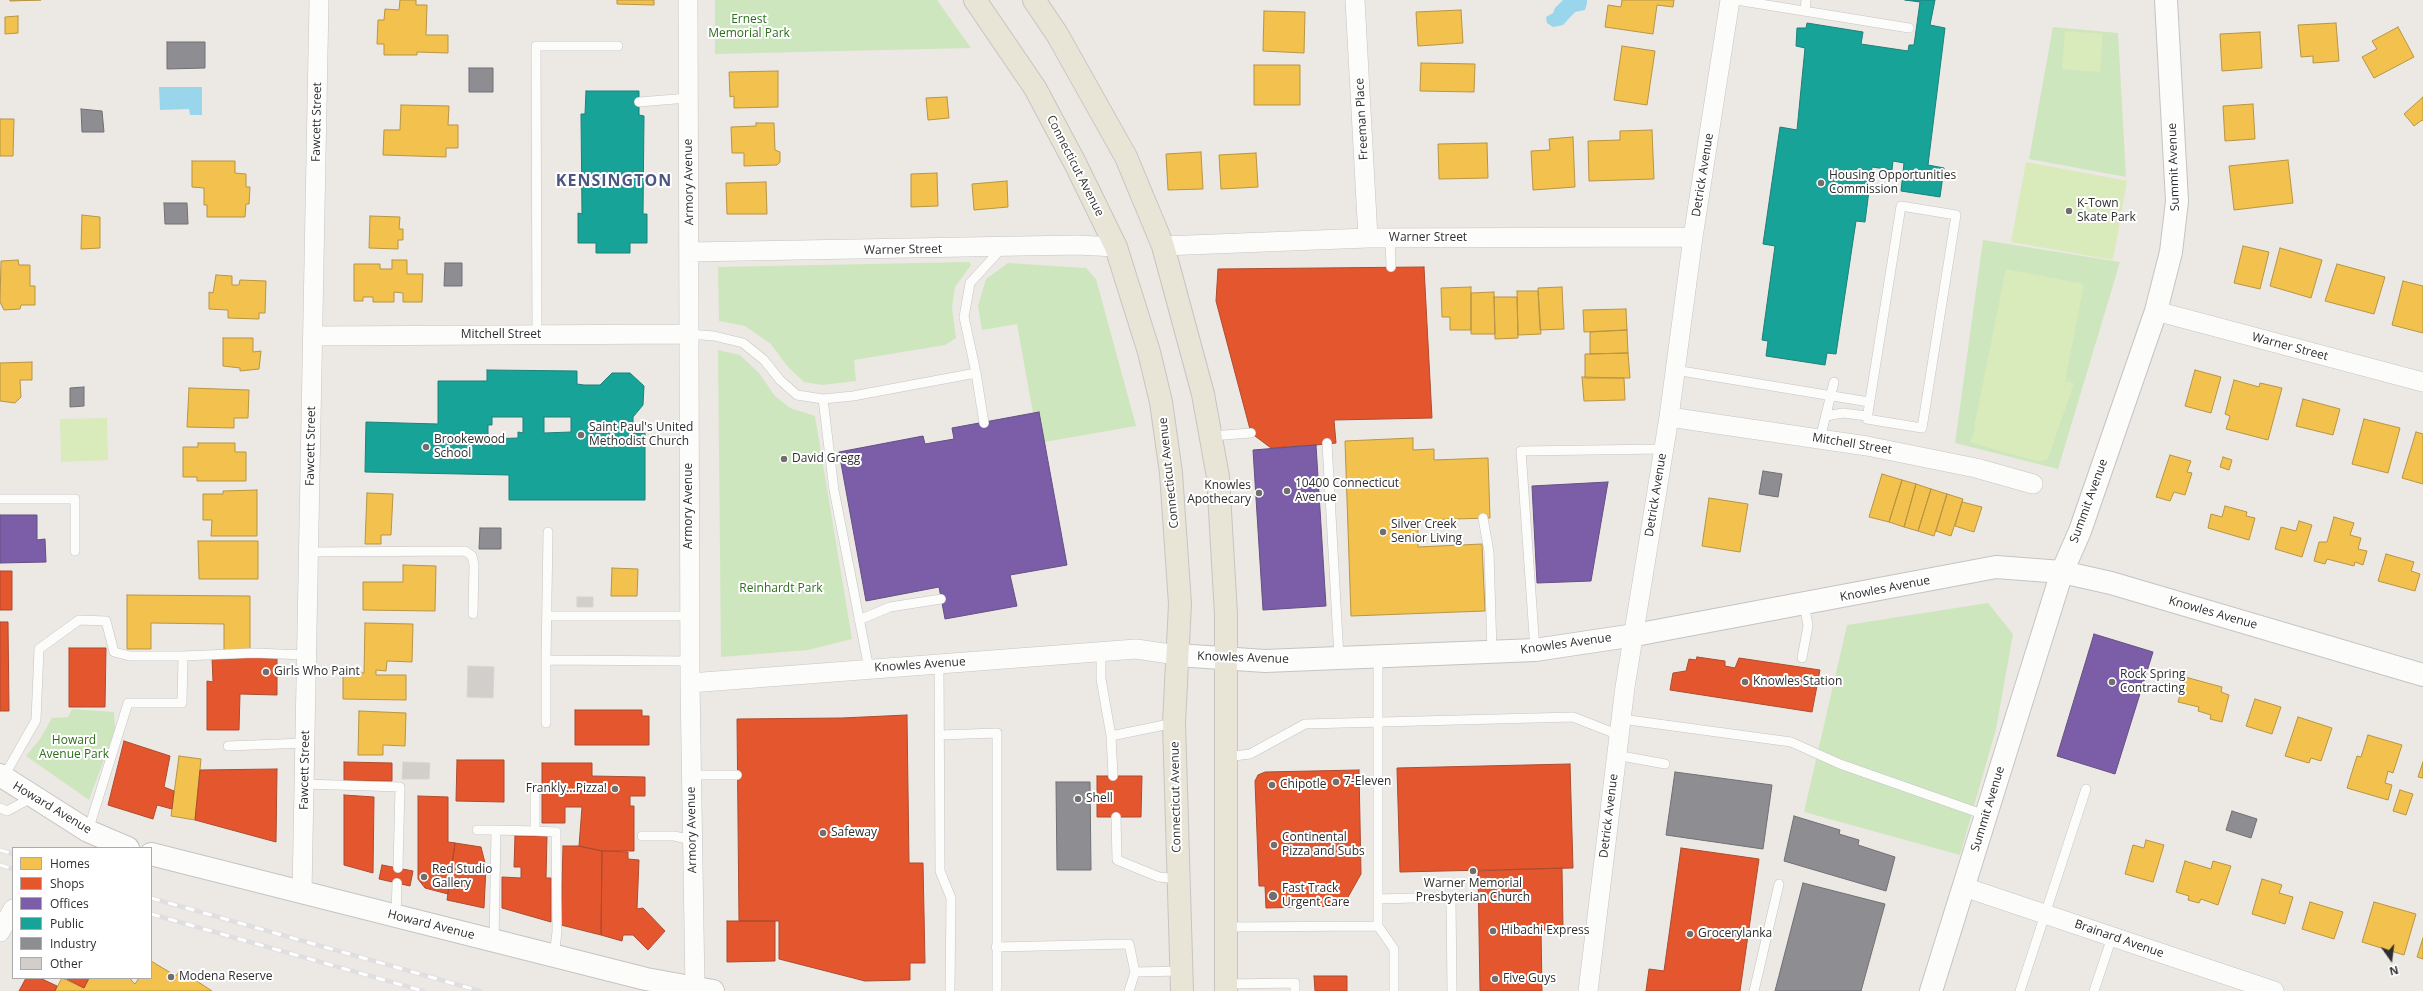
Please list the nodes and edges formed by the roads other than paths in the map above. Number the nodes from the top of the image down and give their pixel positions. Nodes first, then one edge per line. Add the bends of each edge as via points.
1 (319, 0) edge
2 (688, 0) edge
3 (975, 0) edge
4 (1034, 0) edge
5 (1355, 0) edge
6 (1730, 0) edge
7 (1736, 0) edge
8 (1806, 0) edge
9 (2166, 0) edge
10 (1804, 11) junction
11 (1910, 28) dead end
12 (618, 46) dead end
13 (688, 98) junction
14 (639, 102) dead end
15 (1693, 237) junction
16 (1368, 238) junction
17 (1390, 238) junction
18 (1163, 246) junction
19 (1116, 247) junction
20 (1002, 248) junction
21 (690, 252) junction
22 (1391, 267) dead end
23 (2156, 311) junction
24 (689, 334) junction
25 (537, 335) junction
26 (313, 336) junction
27 (1675, 370) junction
28 (976, 373) junction
29 (1834, 382) dead end
30 (2423, 382) edge
31 (1831, 395) junction
32 (823, 399) junction
33 (1869, 402) junction
34 (1669, 416) junction
35 (1826, 416) junction
36 (1867, 416) junction
37 (984, 423) dead end
38 (1251, 433) dead end
39 (1211, 436) junction
40 (1820, 439) junction
41 (1327, 444) dead end
42 (1663, 449) junction
43 (2033, 484) dead end
44 (0, 499) edge
45 (1483, 518) dead end
46 (548, 532) dead end
47 (75, 551) dead end
48 (309, 552) junction
49 (2062, 572) junction
50 (941, 599) dead end
51 (1804, 603) junction
52 (473, 614) dead end
53 (547, 616) junction
54 (690, 616) junction
55 (859, 620) junction
56 (1635, 635) junction
57 (1535, 650) junction
58 (1101, 652) junction
59 (1492, 652) junction
60 (307, 655) junction
61 (1177, 655) junction
62 (183, 656) junction
63 (1378, 656) junction
64 (1227, 658) junction
65 (1340, 658) junction
66 (1802, 658) dead end
67 (546, 660) junction
68 (690, 661) junction
69 (939, 664) junction
70 (869, 669) junction
71 (2423, 675) edge
72 (690, 683) junction
73 (1378, 722) junction
74 (546, 723) dead end
75 (1174, 723) junction
76 (1620, 727) junction
77 (940, 735) junction
78 (1111, 736) junction
79 (305, 743) junction
80 (228, 746) dead end
81 (1616, 755) junction
82 (1226, 757) junction
83 (1665, 764) dead end
84 (691, 775) junction
85 (737, 775) dead end
86 (1, 776) edge
87 (1113, 776) dead end
88 (304, 784) junction
89 (2086, 789) dead end
90 (535, 795) dead end
91 (33, 797) junction
92 (0, 808) edge
93 (1986, 815) junction
94 (1116, 817) dead end
95 (477, 830) dead end
96 (496, 830) junction
97 (88, 831) junction
98 (535, 831) junction
99 (642, 836) dead end
100 (692, 840) junction
101 (126, 847) edge
102 (152, 854) edge
103 (398, 868) dead end
104 (1178, 879) junction
105 (397, 883) dead end
106 (1779, 884) dead end
107 (1964, 887) junction
108 (302, 892) junction
109 (1378, 899) junction
110 (12, 911) edge
111 (2044, 914) junction
112 (396, 916) junction
113 (1378, 926) junction
114 (1225, 927) junction
115 (0, 932) edge
116 (2112, 936) junction
117 (494, 941) junction
118 (996, 947) junction
119 (554, 956) junction
120 (1135, 972) junction
121 (1182, 981) edge
122 (1226, 988) edge
123 (704, 989) edge
124 (950, 991) edge
125 (997, 991) edge
126 (1129, 991) edge
127 (1295, 991) edge
128 (1394, 991) edge
129 (1452, 991) edge
130 (1588, 991) edge
131 (1754, 991) edge
132 (1931, 991) edge
133 (2020, 991) edge
134 (2094, 991) edge
135 (2274, 991) edge

1 - 26 street, Fawcett Street
2 - 13 street, Armory Avenue
3 - 19 main road, Connecticut Avenue via 1035,88
4 - 18 main road via 1057,34 1126,157
5 - 16 street, Freeman Place
6 - 15 street, Detrick Avenue
7 - 10 lane
8 - 10 lane
9 - 23 street, Summit Avenue via 2177,201 2171,252
10 - 11 lane
12 - 25 lane via 536,46
13 - 14 lane
13 - 21 street, Armory Avenue
15 - 17 street, Warner Street
15 - 27 street, Detrick Avenue
16 - 17 street, Warner Street
16 - 18 street, Warner Street
17 - 22 lane
18 - 39 main road via 1201,386
19 - 20 street, Warner Street via 1077,245
19 - 61 main road, Connecticut Avenue via 1149,352 1161,402 1171,473 1180,604
20 - 21 street, Warner Street
20 - 28 lane via 970,283 964,317
21 - 24 street, Armory Avenue
23 - 30 street, Warner Street
23 - 49 street, Summit Avenue via 2080,531
24 - 25 street, Mitchell Street
24 - 32 lane via 714,336 743,343 764,360 780,380 797,395
24 - 54 street, Armory Avenue
25 - 26 street, Mitchell Street
26 - 48 street, Fawcett Street
27 - 31 lane
27 - 34 street, Detrick Avenue
28 - 32 lane via 853,396
28 - 37 lane
29 - 31 lane
31 - 33 lane
31 - 35 lane
32 - 55 lane via 834,490
33 - 36 lane
33 - 36 lane via 1901,206 1956,215 1922,428 1867,419
34 - 40 street, Mitchell Street
34 - 42 street, Detrick Avenue
35 - 36 lane via 1843,413
35 - 40 lane
38 - 39 lane
39 - 64 main road via 1218,477
40 - 43 street, Mitchell Street via 1970,467
41 - 65 lane
42 - 56 street, Detrick Avenue
42 - 57 lane via 1522,451
44 - 47 lane via 75,499
45 - 59 lane via 1489,552
46 - 53 lane
48 - 52 lane via 465,551 472,556 474,565
48 - 60 street, Fawcett Street
49 - 51 street, Knowles Avenue via 1996,567
49 - 71 street, Knowles Avenue via 2112,583
49 - 93 street, Summit Avenue
50 - 55 lane via 890,607
51 - 56 street, Knowles Avenue
51 - 66 lane via 1808,626
53 - 54 lane
53 - 67 lane
54 - 68 street, Armory Avenue
55 - 70 lane
56 - 57 street, Knowles Avenue
56 - 76 street, Detrick Avenue
57 - 59 street, Knowles Avenue
58 - 61 street, Knowles Avenue via 1136,649
58 - 69 street, Knowles Avenue
58 - 78 lane via 1101,679
59 - 63 street, Knowles Avenue
60 - 62 lane via 254,653
60 - 79 street, Fawcett Street
61 - 64 street, Knowles Avenue
61 - 75 main road, Connecticut Avenue
62 - 86 lane via 130,656 114,652 106,620 79,620 39,649 36,720
62 - 97 lane via 182,703 128,703
63 - 65 street, Knowles Avenue
63 - 73 lane
64 - 65 street, Knowles Avenue via 1265,661
64 - 82 main road
67 - 68 lane
67 - 74 lane
68 - 72 street, Armory Avenue
69 - 70 street, Knowles Avenue
69 - 77 lane
70 - 72 street, Knowles Avenue
72 - 84 street, Armory Avenue
73 - 76 lane via 1573,717
73 - 82 lane via 1305,724 1250,754
73 - 109 lane
75 - 78 lane
75 - 104 main road, Connecticut Avenue
76 - 81 street, Detrick Avenue
76 - 93 lane via 1791,742 1840,764
77 - 118 lane via 997,733
77 - 124 lane via 940,871 951,898
78 - 87 lane
79 - 80 lane via 286,746
79 - 88 street, Fawcett Street
81 - 83 lane
81 - 130 street, Detrick Avenue
82 - 114 main road
84 - 85 lane
84 - 100 street, Armory Avenue
86 - 91 street, Howard Avenue
88 - 103 lane via 400,787
88 - 108 street, Fawcett Street
89 - 111 lane
90 - 98 lane
91 - 92 lane via 7,811
91 - 97 street, Howard Avenue
93 - 107 street, Summit Avenue
94 - 104 lane via 1117,860 1159,877
95 - 96 lane
96 - 98 lane
96 - 117 lane
97 - 101 street, Howard Avenue
98 - 119 lane via 556,832 557,932
99 - 100 lane via 674,836
100 - 123 street, Armory Avenue
102 - 108 street, Howard Avenue
104 - 121 main road, Connecticut Avenue
105 - 112 lane
106 - 131 lane
107 - 111 street, Brainard Avenue
107 - 132 street, Summit Avenue
108 - 112 street, Howard Avenue
109 - 113 lane
109 - 129 lane via 1451,897
110 - 115 street
111 - 116 street, Brainard Avenue
111 - 133 lane
112 - 117 street, Howard Avenue
113 - 114 lane
113 - 128 lane via 1394,949
114 - 122 main road
116 - 134 lane
116 - 135 street, Brainard Avenue
117 - 119 street, Howard Avenue
118 - 120 lane via 1129,944
118 - 125 lane
119 - 123 street, Howard Avenue via 646,980
120 - 121 lane
120 - 126 lane
122 - 127 lane via 1295,983

